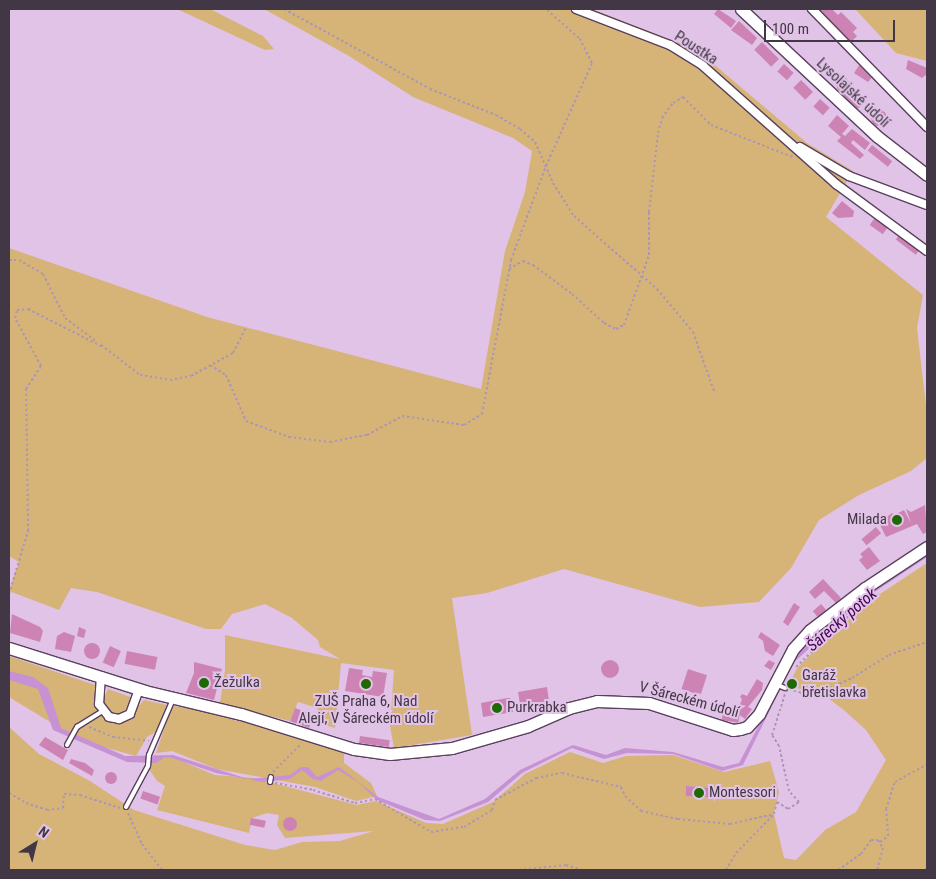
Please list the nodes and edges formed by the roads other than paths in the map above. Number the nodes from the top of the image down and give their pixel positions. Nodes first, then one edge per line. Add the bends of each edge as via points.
1 (576, 9) edge
2 (741, 9) edge
3 (812, 9) edge
4 (927, 127) edge
5 (784, 137) junction
6 (927, 176) edge
7 (927, 205) edge
8 (927, 251) edge
9 (927, 547) edge
10 (9, 648) edge
11 (101, 676) junction
12 (139, 689) junction
13 (173, 699) junction
14 (103, 710) junction
15 (67, 745) dead end
16 (271, 777) road end
17 (270, 782) road end
18 (126, 807) road end

1 - 5 street, Poustka via 670,46 702,66
2 - 6 street, Lysolajské údolí via 871,131
3 - 4 street
5 - 7 street, Poustka via 849,176
5 - 8 street, Poustka via 836,184
9 - 13 street, V Šáreckém údolí via 810,630 793,649 779,685 759,714 748,727 740,730 649,702 584,703 528,726 452,748 390,754 354,749
10 - 11 street, V Šáreckém údolí
11 - 12 street, V Šáreckém údolí
11 - 14 street via 99,704
12 - 13 street, V Šáreckém údolí
12 - 14 street via 130,714 120,719 110,717
13 - 18 lane via 149,755 148,766
14 - 15 lane via 82,724
16 - 17 lane

